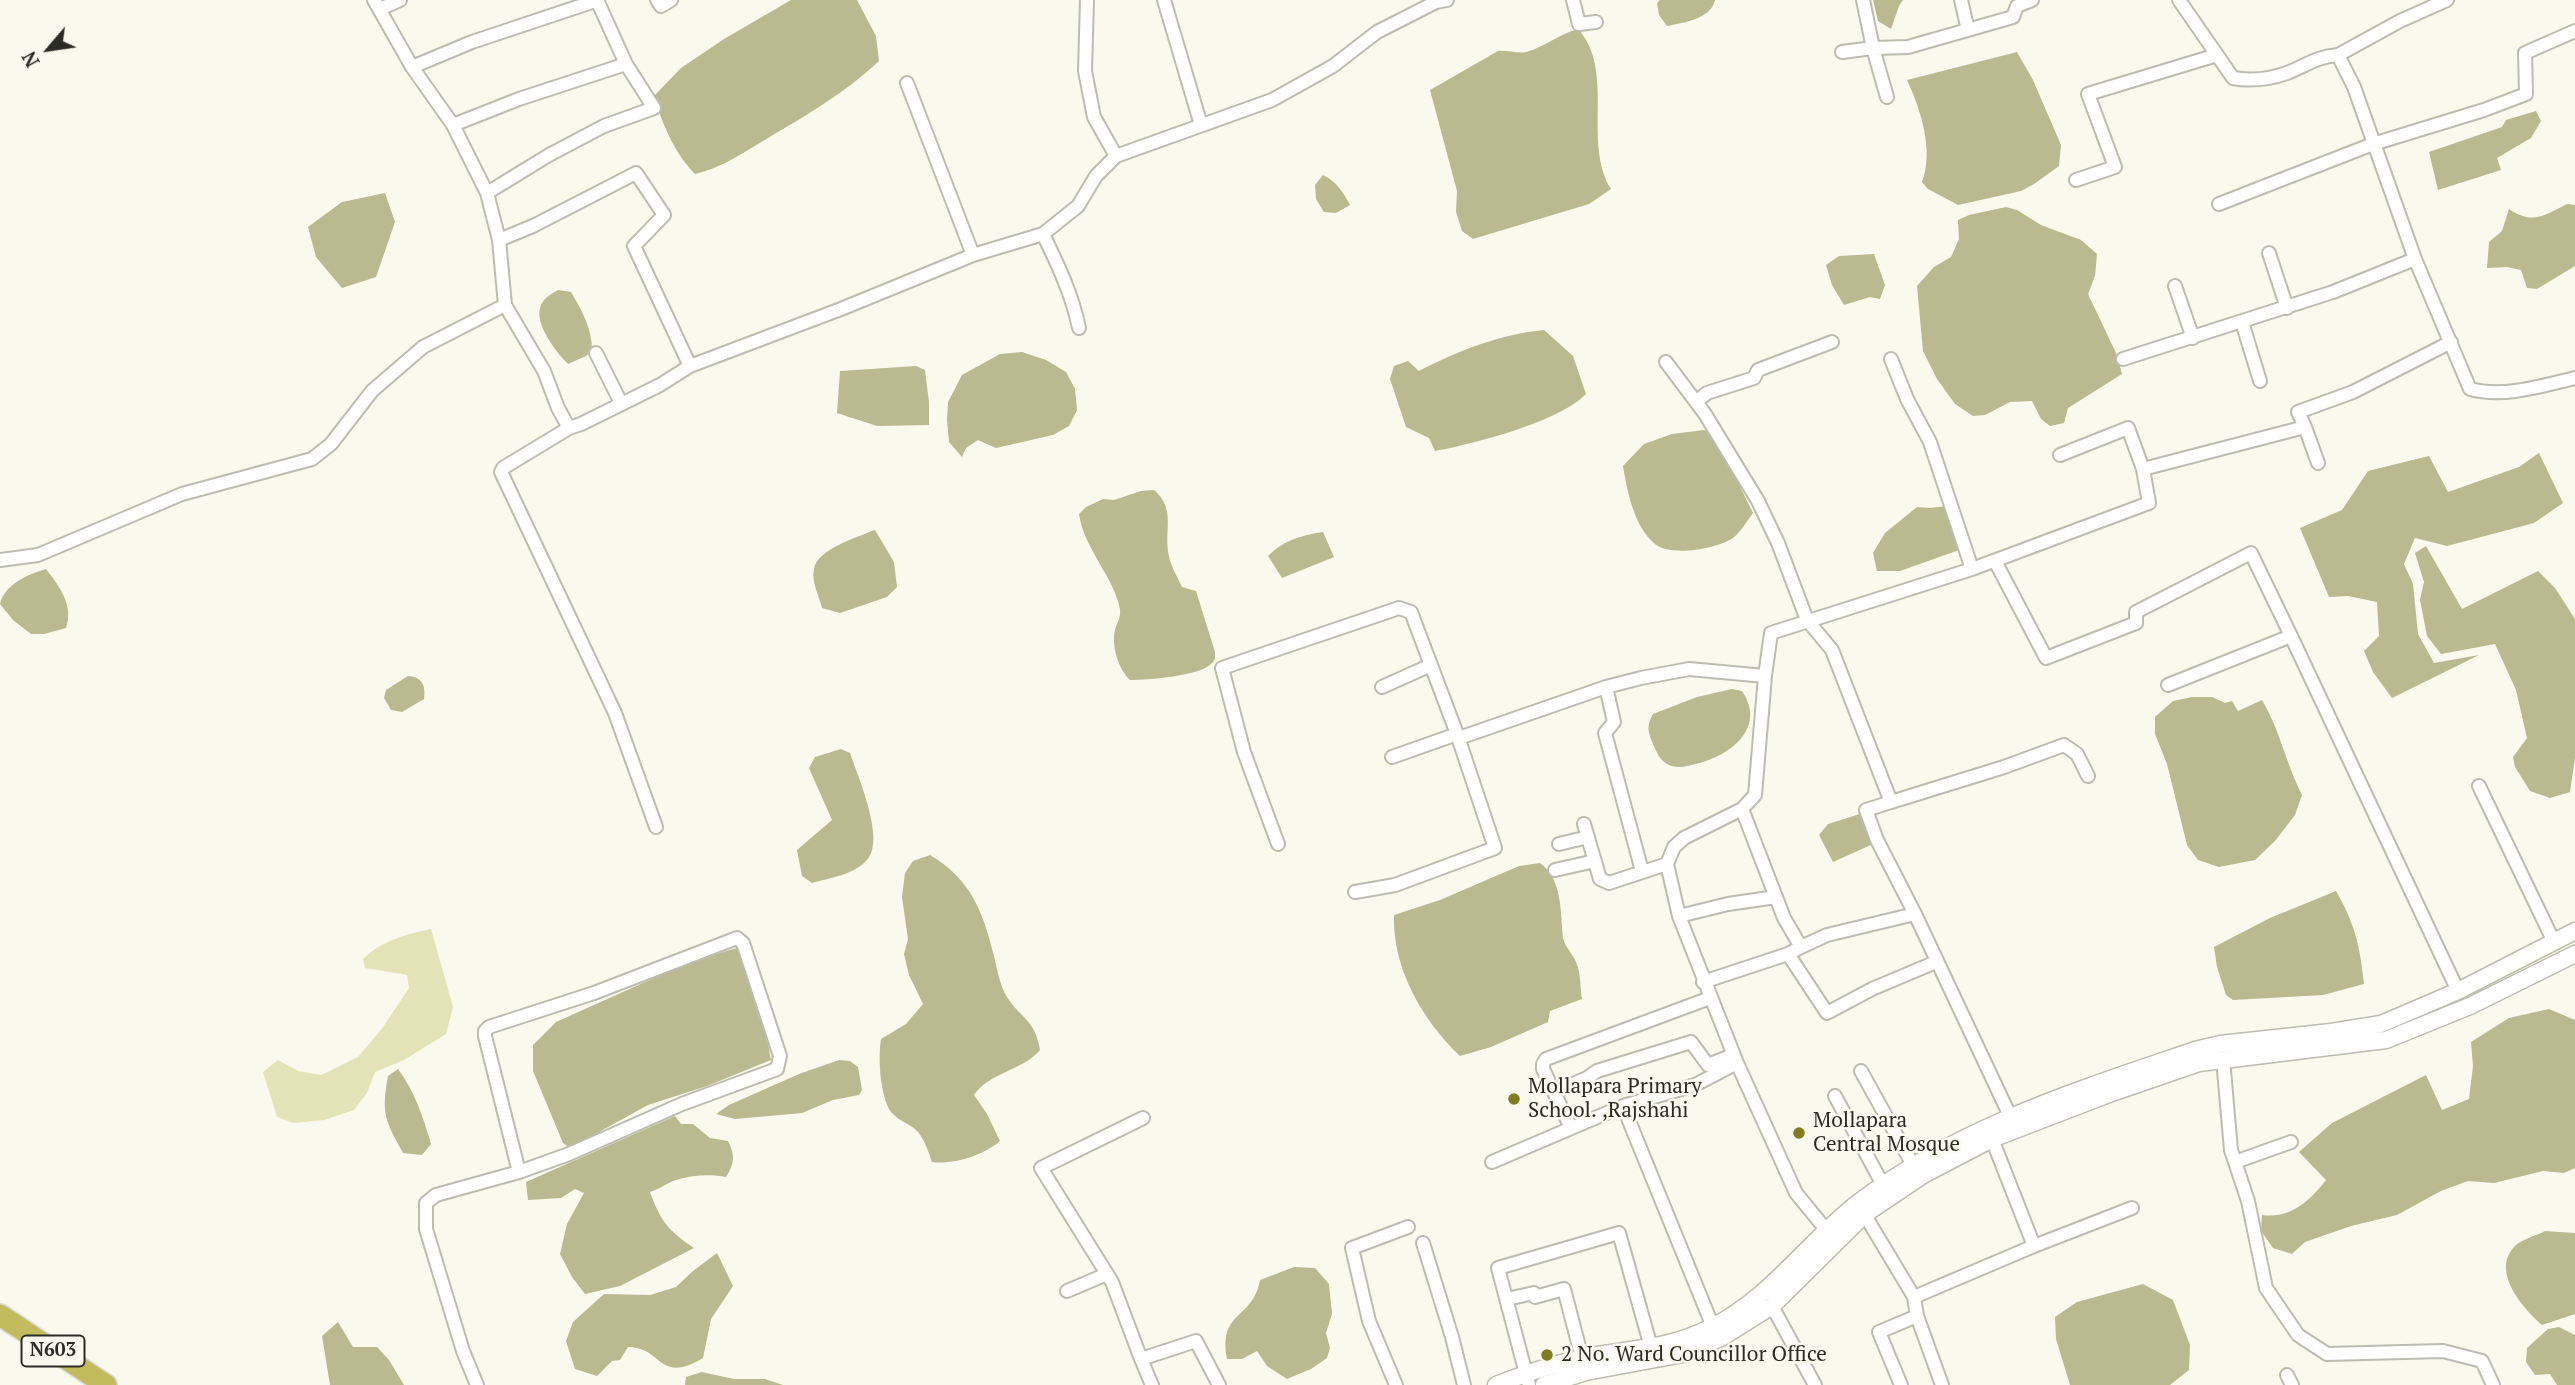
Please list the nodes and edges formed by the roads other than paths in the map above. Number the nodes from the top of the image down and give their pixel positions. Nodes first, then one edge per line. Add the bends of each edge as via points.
1 (400, 0) edge
2 (598, 0) edge
3 (657, 0) edge
4 (671, 0) edge
5 (1087, 0) edge
6 (1164, 0) edge
7 (1447, 0) edge
8 (1573, 0) edge
9 (1863, 0) edge
10 (1961, 0) edge
11 (2032, 0) edge
12 (2179, 0) edge
13 (2447, 0) edge
14 (377, 5) edge
15 (2419, 6) edge
16 (1595, 22) dead end
17 (1968, 30) junction
18 (2575, 31) edge
19 (1873, 48) junction
20 (1842, 52) dead end
21 (2217, 55) junction
22 (2338, 55) junction
23 (626, 64) junction
24 (412, 67) junction
25 (907, 83) dead end
26 (1887, 97) dead end
27 (453, 125) junction
28 (1202, 125) junction
29 (2373, 144) junction
30 (1116, 156) junction
31 (2076, 180) dead end
32 (487, 193) junction
33 (2219, 204) dead end
34 (1043, 234) junction
35 (499, 240) junction
36 (2269, 253) dead end
37 (973, 255) junction
38 (2414, 259) junction
39 (2175, 286) dead end
40 (505, 304) junction
41 (2287, 308) junction
42 (2242, 322) junction
43 (1079, 328) dead end
44 (2193, 338) junction
45 (1832, 342) dead end
46 (2451, 342) junction
47 (596, 354) dead end
48 (1892, 359) dead end
49 (2123, 359) dead end
50 (1666, 362) dead end
51 (690, 366) junction
52 (2575, 378) edge
53 (2260, 381) dead end
54 (1696, 402) junction
55 (621, 403) junction
56 (2305, 427) junction
57 (569, 428) junction
58 (2060, 455) dead end
59 (2318, 463) dead end
60 (2143, 469) junction
61 (0, 561) edge
62 (1995, 561) junction
63 (1972, 569) junction
64 (1807, 620) junction
65 (2291, 636) junction
66 (1431, 665) junction
67 (1765, 676) junction
68 (2168, 685) dead end
69 (1382, 687) dead end
70 (1606, 687) junction
71 (1458, 736) junction
72 (1392, 757) dead end
73 (2088, 776) dead end
74 (2479, 786) dead end
75 (1891, 802) junction
76 (1742, 809) junction
77 (1584, 824) dead end
78 (656, 827) dead end
79 (1588, 837) junction
80 (1278, 844) dead end
81 (1559, 844) dead end
82 (1595, 861) junction
83 (1667, 864) junction
84 (1555, 870) dead end
85 (1642, 872) junction
86 (1355, 892) dead end
87 (1776, 897) junction
88 (1914, 914) junction
89 (1679, 916) junction
90 (2575, 931) edge
91 (2554, 942) junction
92 (1801, 947) junction
93 (1788, 954) junction
94 (2575, 954) edge
95 (1937, 962) junction
96 (1703, 982) junction
97 (2458, 991) junction
98 (1710, 998) junction
99 (1735, 1059) junction
100 (2223, 1059) junction
101 (1861, 1071) dead end
102 (1554, 1092) junction
103 (1835, 1096) dead end
104 (1623, 1106) junction
105 (2010, 1116) junction
106 (1143, 1118) dead end
107 (1571, 1128) junction
108 (1992, 1139) junction
109 (2291, 1142) dead end
110 (1492, 1162) dead end
111 (2235, 1162) junction
112 (1913, 1165) junction
113 (519, 1171) junction
114 (1883, 1185) junction
115 (2132, 1208) dead end
116 (1861, 1209) junction
117 (1408, 1227) dead end
118 (1832, 1236) junction
119 (1423, 1243) dead end
120 (2034, 1246) junction
121 (1107, 1274) junction
122 (1067, 1290) dead end
123 (1914, 1297) junction
124 (1507, 1299) junction
125 (1772, 1306) junction
126 (0, 1315) edge
127 (1917, 1316) junction
128 (1713, 1327) junction
129 (1651, 1347) junction
130 (1582, 1358) junction
131 (1141, 1359) junction
132 (1528, 1379) edge
133 (106, 1385) edge
134 (477, 1385) edge
135 (1152, 1385) edge
136 (1219, 1385) edge
137 (1396, 1385) edge
138 (1464, 1385) edge
139 (1496, 1385) edge
140 (1544, 1385) edge
141 (1815, 1385) edge
142 (1901, 1385) edge
143 (1942, 1385) edge
144 (2493, 1385) edge

1 - 14 street
2 - 23 street
2 - 24 street
3 - 4 street via 661,6
5 - 30 street via 1085,71 1094,117
6 - 28 street
7 - 28 street via 1377,32 1333,66 1272,100
8 - 16 street via 1578,24
9 - 19 street
10 - 17 street
11 - 17 street via 2017,6 2013,17
12 - 21 street
13 - 15 street
14 - 24 street
15 - 22 street
17 - 19 street via 1908,47
18 - 29 street via 2525,53 2526,94
19 - 20 street
19 - 26 street
21 - 22 street via 2233,78 2248,81 2286,74 2320,57
21 - 31 street via 2088,94 2115,167
22 - 29 street
23 - 27 street
23 - 32 street via 654,108 604,126
24 - 27 street
25 - 37 street
27 - 32 street
28 - 30 street
29 - 33 street
29 - 38 street
30 - 34 street via 1096,176 1078,206
32 - 35 street
34 - 37 street
34 - 43 street via 1070,294
35 - 40 street
35 - 51 street via 636,173 664,215 634,246
36 - 41 street
37 - 51 street
38 - 41 street
38 - 46 street
39 - 44 street
40 - 57 street via 544,371
40 - 61 street via 423,347 372,391 331,444 312,460 182,494 38,555
41 - 42 street
42 - 44 street
42 - 53 street
44 - 49 street
45 - 54 street via 1758,370 1754,378 1707,393
46 - 52 street via 2470,389 2485,393 2525,389
46 - 56 street via 2353,391 2298,412
47 - 55 street
48 - 63 street via 1930,442
50 - 54 street
51 - 55 street
54 - 64 street via 1758,501
55 - 57 street
56 - 59 street
56 - 60 street
57 - 78 street via 502,472 615,713
58 - 60 street via 2128,428
60 - 62 street via 2149,503
62 - 63 street
62 - 65 street via 2046,658 2136,623 2136,612 2251,553
63 - 64 street
64 - 67 street via 1772,633
64 - 75 street via 1832,650
65 - 68 street
65 - 97 street
66 - 69 street
66 - 71 street
66 - 80 street via 1411,612 1399,608 1222,668 1244,752
67 - 70 street via 1689,669
67 - 76 street via 1755,795
70 - 71 street
70 - 85 street via 1614,722 1605,733
71 - 72 street
71 - 86 street via 1495,848 1395,885
73 - 75 street via 2077,754 2064,745
74 - 91 street
75 - 88 street via 1867,810
76 - 83 street via 1684,838
76 - 87 street
77 - 79 street
79 - 81 street
79 - 82 street
82 - 84 street
82 - 85 street via 1604,882
83 - 85 street
83 - 89 street
87 - 89 street
87 - 92 street
88 - 92 street via 1828,935
88 - 95 street
89 - 96 street
90 - 91 street
91 - 97 street
92 - 93 street
93 - 95 street via 1827,1013
93 - 96 street
94 - 100 street via 2470,1006 2386,1040
95 - 105 street
96 - 98 street
97 - 105 street via 2381,1024 2195,1050
98 - 99 street
98 - 102 street via 1546,1059 1543,1069
99 - 102 street via 1706,1065 1691,1042 1597,1071
99 - 104 street via 1695,1084
99 - 118 street via 1797,1193
100 - 108 street via 2109,1094
100 - 111 street
101 - 112 street
102 - 107 street
103 - 114 street
104 - 107 street
104 - 128 street
105 - 112 street
106 - 121 street via 1041,1168
107 - 110 street
108 - 116 street
108 - 120 street
109 - 111 street
111 - 144 street via 2266,1288 2298,1335 2327,1354 2443,1351 2482,1361
112 - 114 street
113 - 113 street via 777,1069 780,1056 743,943 737,938 485,1031
113 - 134 street via 436,1195 426,1203 426,1230
114 - 116 street
115 - 120 street
116 - 118 street
116 - 123 street
117 - 137 street via 1352,1248 1369,1321
118 - 125 street
118 - 128 street via 1766,1291
119 - 138 street
120 - 123 street
121 - 122 street
121 - 131 street
123 - 127 street
124 - 129 street via 1498,1268 1619,1233
124 - 130 street via 1564,1289
124 - 132 street
125 - 140 street via 1721,1338 1683,1354 1586,1372
125 - 141 street
126 - 133 highway, N603
127 - 142 street via 1879,1332
127 - 143 street
128 - 129 street via 1680,1342
129 - 130 street
130 - 132 street
131 - 135 street
131 - 136 street via 1196,1340
132 - 139 street

